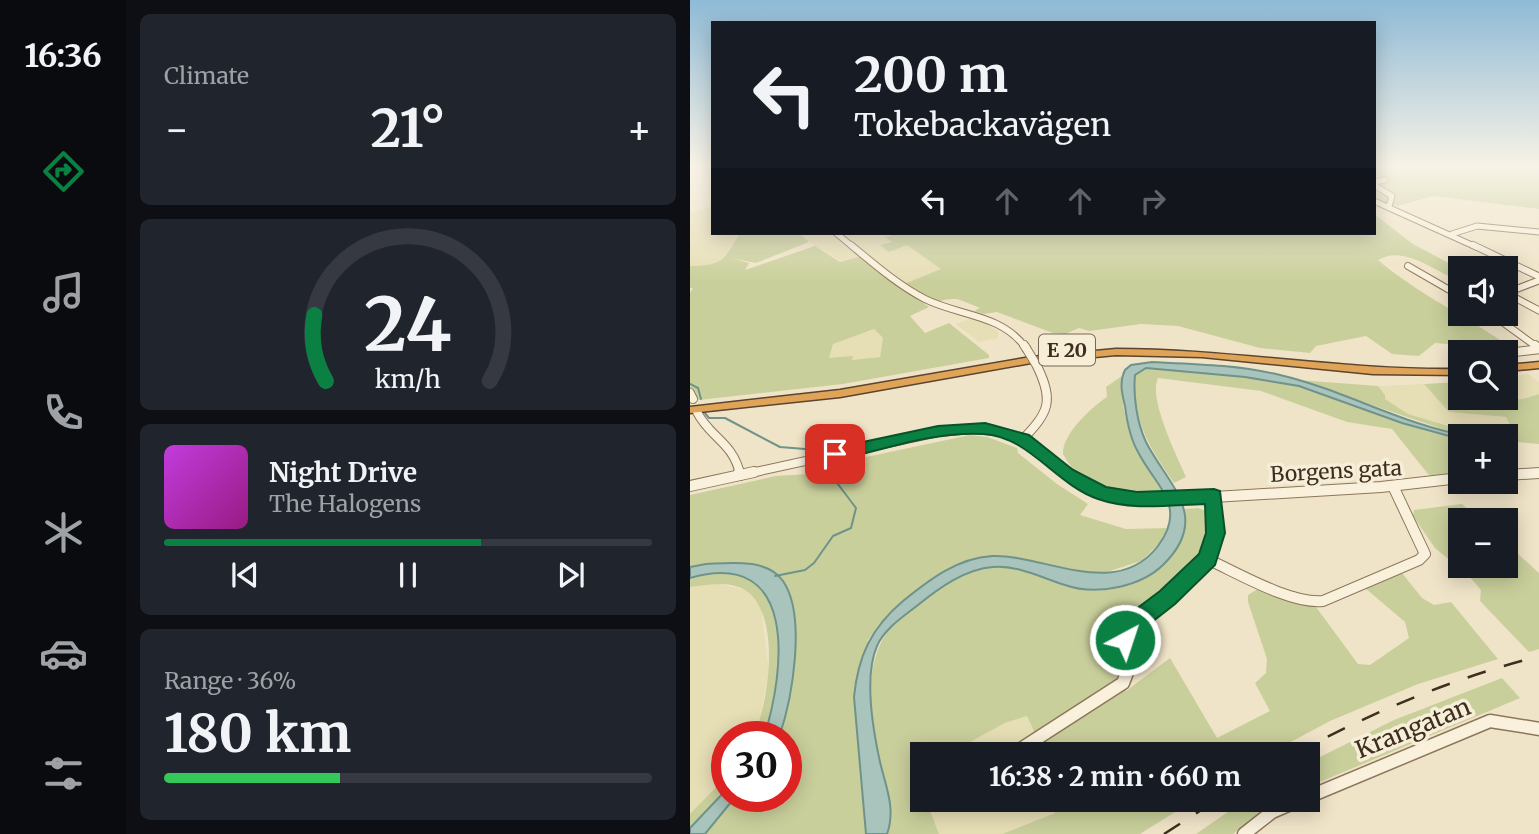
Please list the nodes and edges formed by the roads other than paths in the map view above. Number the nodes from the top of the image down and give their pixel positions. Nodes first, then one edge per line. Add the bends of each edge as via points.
1 (1386, 205) edge
2 (1389, 206) joint
3 (1539, 232) edge
4 (1452, 234) junction
5 (839, 235) edge
6 (1408, 266) dead end
7 (1539, 279) edge
8 (1518, 287) edge
9 (1448, 289) edge
10 (1518, 299) edge
11 (1539, 311) edge
12 (1508, 326) edge
13 (1539, 349) edge
14 (1518, 352) edge
15 (1539, 362) edge
16 (1518, 365) edge
17 (1448, 370) edge
18 (692, 404) edge
19 (1023, 439) junction
20 (1539, 473) edge
21 (1518, 474) edge
22 (740, 475) junction
23 (1448, 479) edge
24 (690, 486) edge
25 (1394, 486) junction
26 (1214, 496) junction
27 (1207, 559) junction
28 (1539, 729) edge
29 (1032, 742) edge
30 (1320, 791) edge
31 (1272, 812) edge
32 (1244, 834) edge

1 - 2 street
2 - 4 street
3 - 4 street via 1478,226
4 - 7 street
5 - 19 street, bridge via 916,295 1002,326 1018,337 1048,390 1048,406 1040,422
6 - 9 street
7 - 8 street
10 - 11 street
12 - 13 street
13 - 14 street
15 - 16 highway
17 - 18 highway, E 20 via 1351,371 1205,354 1112,352 1002,364 840,394
18 - 22 street via 703,426 732,450
19 - 22 street via 985,428 954,429
19 - 26 street, Borgens gata via 1088,488 1117,498
20 - 21 street
22 - 24 street
23 - 25 street, Borgens gata
25 - 26 street, Borgens gata
25 - 27 street via 1426,554 1323,601 1294,597
26 - 27 street via 1216,533
27 - 29 street via 1126,631 1130,669 1123,683
28 - 30 street, Krangatan via 1490,721
31 - 32 street

